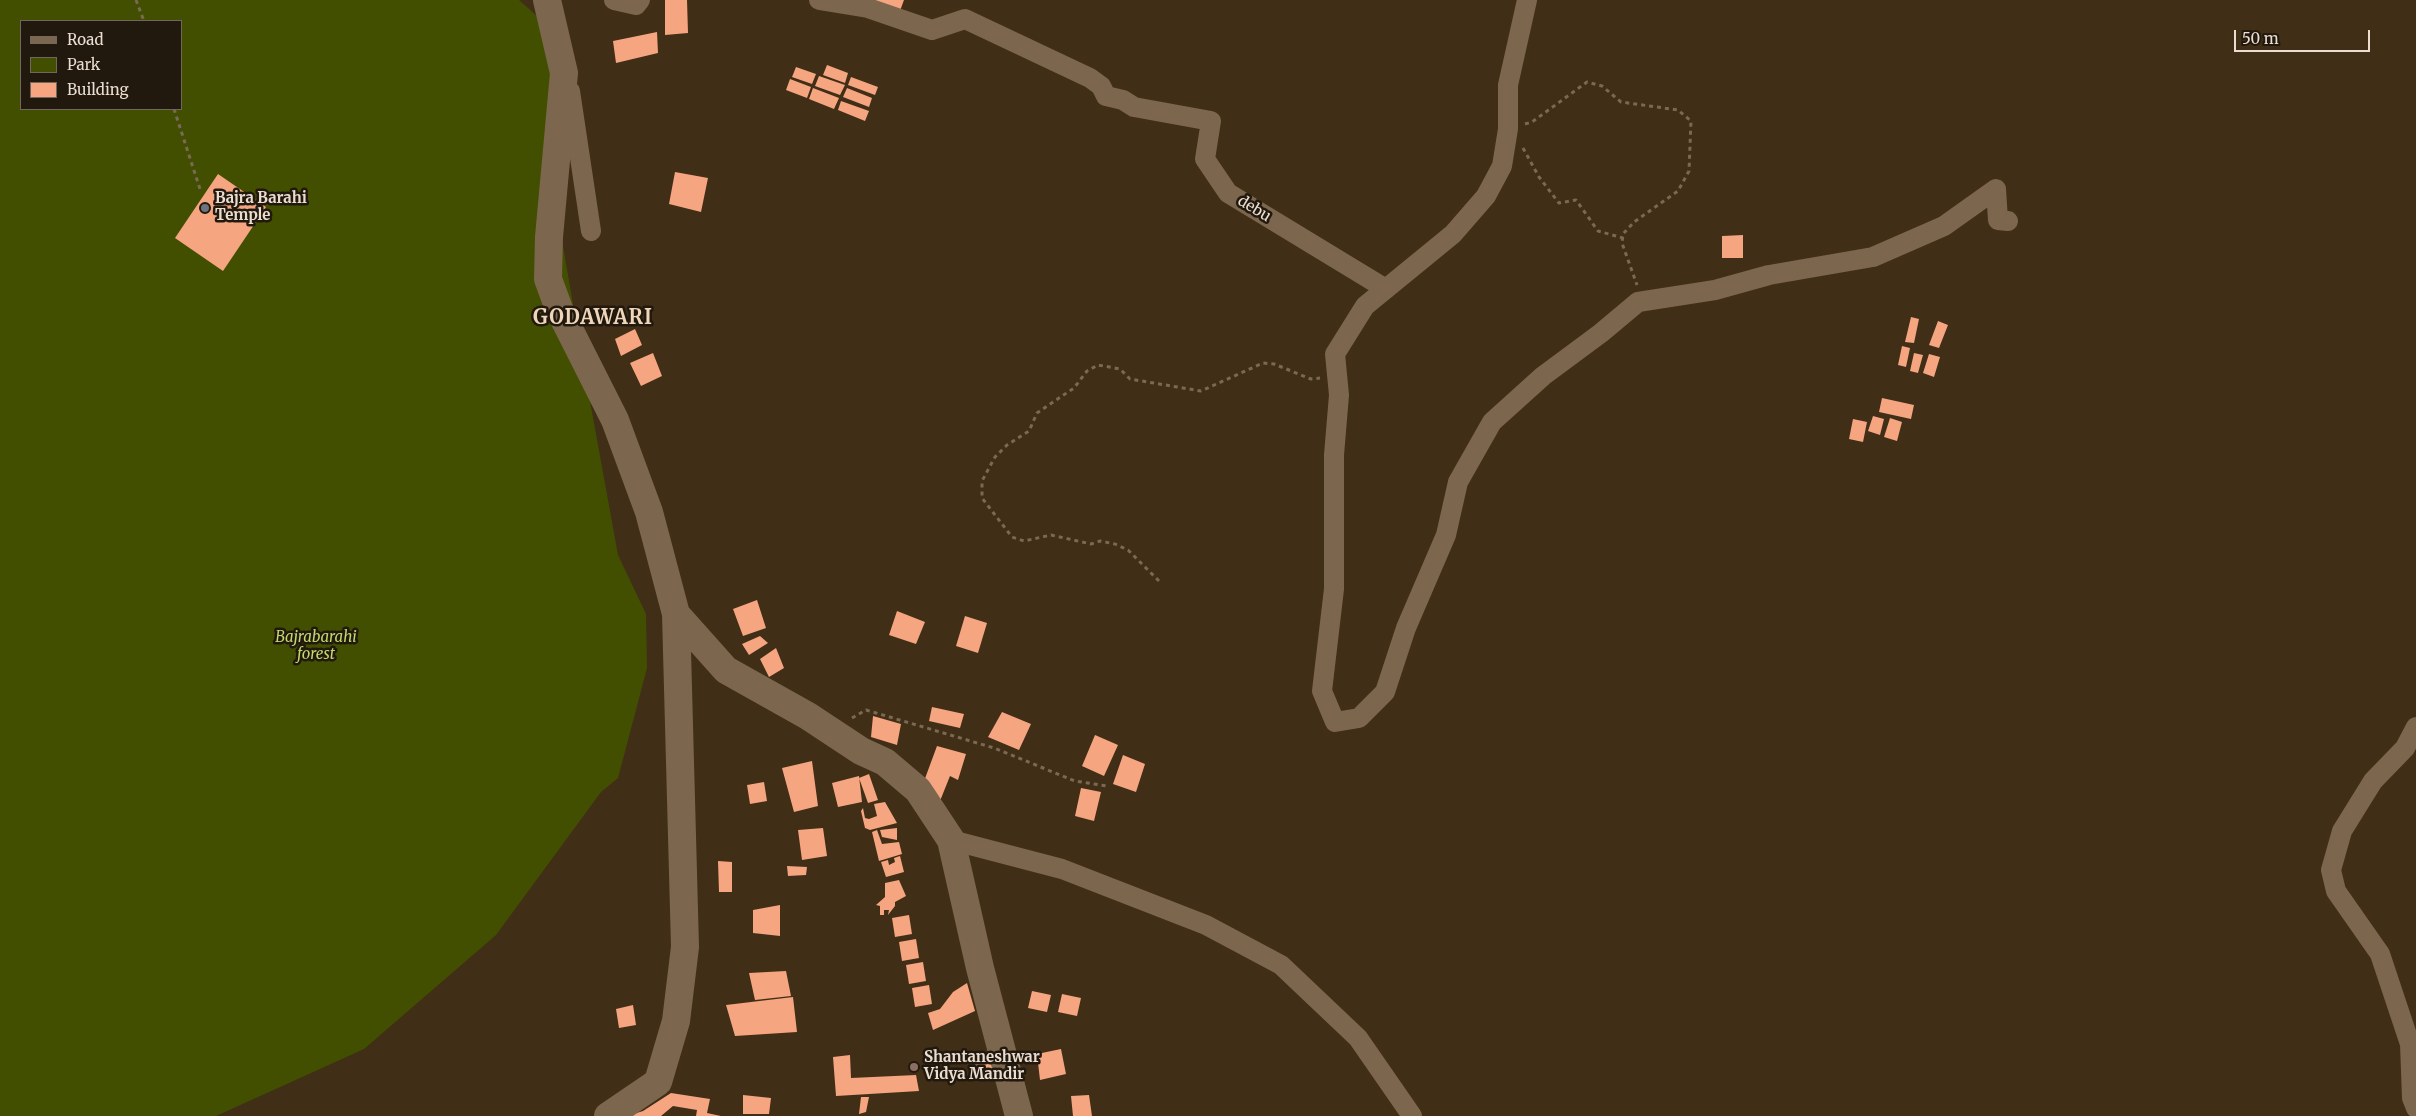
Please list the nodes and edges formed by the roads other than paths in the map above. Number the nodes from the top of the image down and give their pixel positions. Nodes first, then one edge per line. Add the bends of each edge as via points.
1 (547, 0) edge
2 (562, 0) edge
3 (614, 0) edge
4 (640, 0) edge
5 (819, 0) edge
6 (1527, 0) edge
7 (2008, 221) dead end
8 (590, 231) dead end
9 (1386, 289) junction
10 (676, 614) junction
11 (2416, 727) edge
12 (951, 840) junction
13 (2416, 1108) edge
14 (608, 1116) edge
15 (1019, 1116) edge
16 (1412, 1116) edge

1 - 10 street via 564,72 548,280 559,309 615,420 649,512
2 - 8 street via 560,30
3 - 4 street via 636,5
5 - 9 street, debu via 868,8 932,30 965,19 1090,78 1102,86 1106,96 1134,106 1211,121 1206,159 1228,193
6 - 9 street via 1508,85 1510,128 1502,166 1486,196 1453,234
7 - 9 street via 1998,220 1996,188 1944,226 1873,257 1770,275 1715,290 1638,302 1543,376 1492,422 1458,482 1446,535 1406,628 1385,692 1359,718 1334,722 1322,691 1334,590 1334,455 1339,395 1335,354 1364,306
10 - 12 street via 726,670 885,762 918,790
10 - 14 street via 685,947 676,1022 658,1082
11 - 13 street via 2406,748 2373,781 2342,831 2330,870 2336,891 2380,954 2410,1044 2412,1098
12 - 15 street
12 - 16 street via 1062,869 1206,925 1281,964 1358,1038

